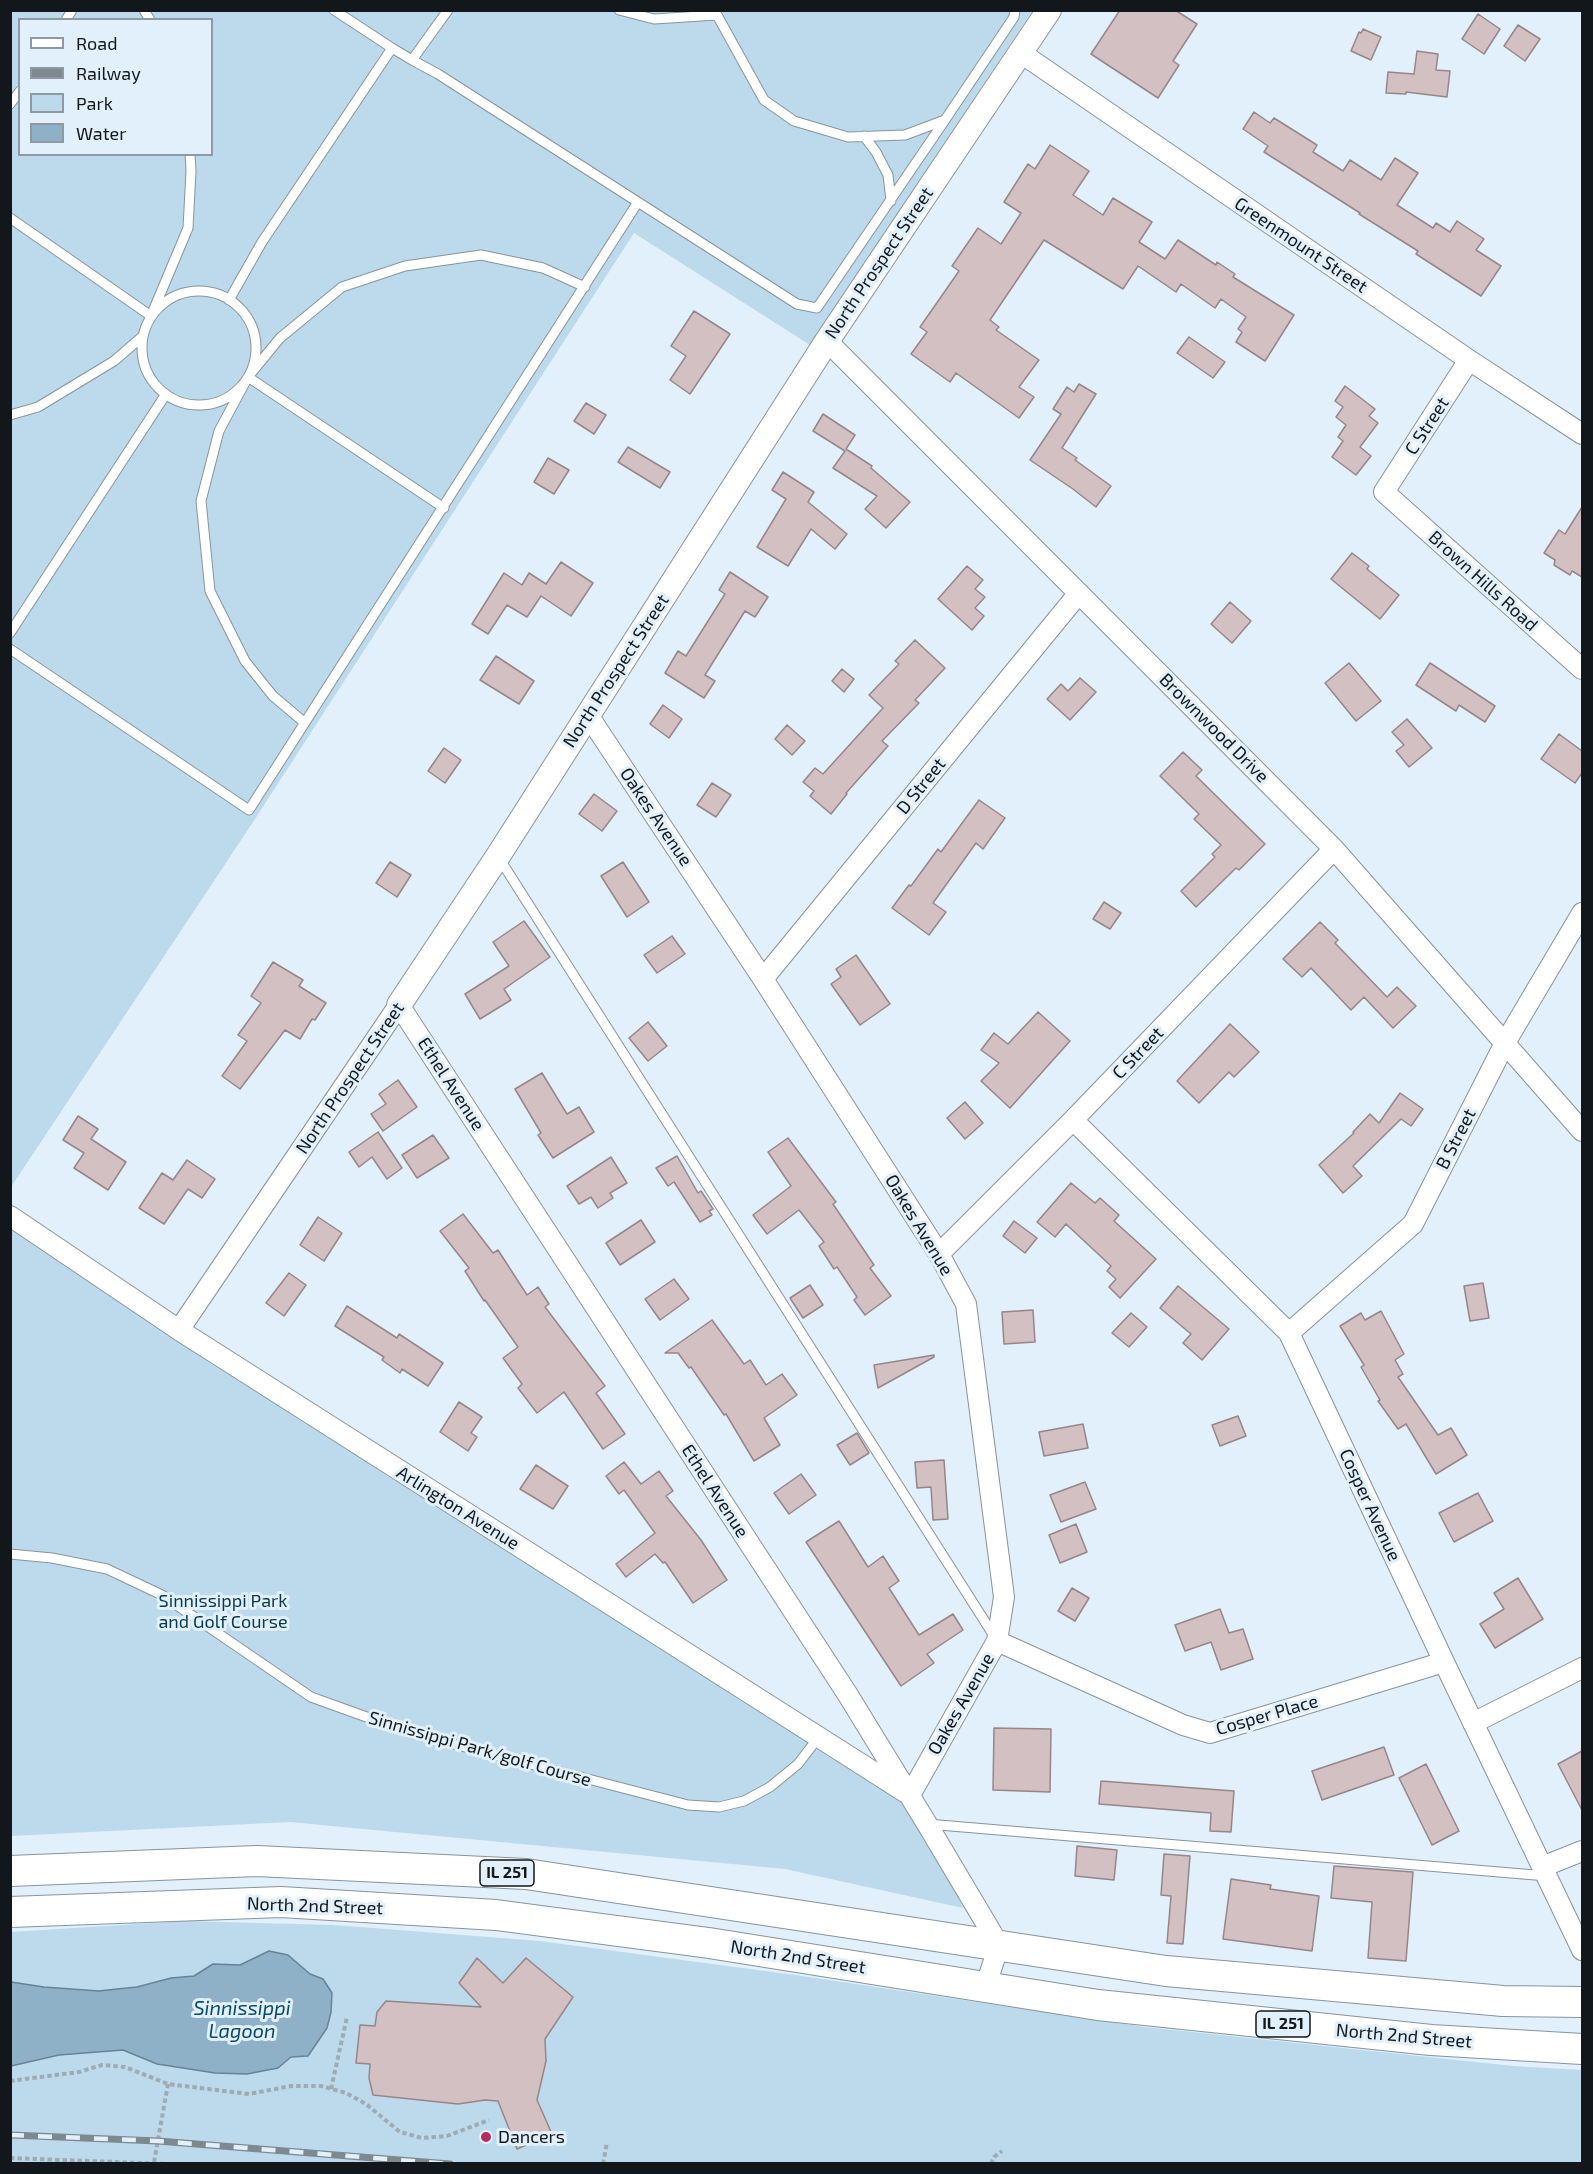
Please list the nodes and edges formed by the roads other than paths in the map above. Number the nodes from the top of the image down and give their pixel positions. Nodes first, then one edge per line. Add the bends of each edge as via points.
1 (334, 10) edge
2 (448, 10) edge
3 (619, 10) edge
4 (1049, 10) edge
5 (719, 13) edge
6 (1016, 13) edge
7 (392, 48) junction
8 (1021, 53) junction
9 (412, 60) junction
10 (945, 120) junction
11 (864, 136) junction
12 (190, 156) edge
13 (891, 201) junction
14 (638, 202) junction
15 (10, 218) edge
16 (585, 287) junction
17 (229, 300) junction
18 (151, 316) junction
19 (142, 336) junction
20 (827, 341) junction
21 (1469, 360) junction
22 (248, 377) junction
23 (166, 394) junction
24 (10, 415) edge
25 (1582, 434) edge
26 (1384, 492) joint
27 (444, 508) junction
28 (1079, 593) junction
29 (10, 633) edge
30 (10, 650) edge
31 (1582, 669) edge
32 (588, 715) junction
33 (305, 723) junction
34 (1334, 849) junction
35 (498, 856) junction
36 (1582, 913) edge
37 (763, 979) junction
38 (399, 1005) junction
39 (1504, 1043) junction
40 (1073, 1120) junction
41 (1582, 1131) edge
42 (10, 1216) edge
43 (939, 1254) junction
44 (179, 1330) junction
45 (1289, 1333) junction
46 (10, 1554) edge
47 (997, 1641) junction
48 (1444, 1662) junction
49 (1582, 1668) edge
50 (1473, 1723) junction
51 (819, 1738) junction
52 (910, 1795) junction
53 (927, 1824) junction
54 (1582, 1851) edge
55 (10, 1871) edge
56 (1545, 1871) junction
57 (10, 1912) edge
58 (999, 1945) junction
59 (1582, 1950) edge
60 (985, 1988) junction
61 (1582, 2002) edge
62 (1582, 2049) edge

1 - 7 lane
2 - 9 lane
3 - 5 lane via 654,19
4 - 8 street, North Prospect Street
5 - 11 lane via 764,100 794,121 848,137
6 - 10 lane
7 - 9 lane
7 - 17 lane via 262,242
8 - 20 street, North Prospect Street
8 - 21 street, Greenmount Street
9 - 14 lane
10 - 11 lane via 905,135
10 - 13 lane
11 - 13 lane via 888,175
12 - 18 lane via 188,228
13 - 14 lane via 817,308 797,304
14 - 16 lane
15 - 18 lane
16 - 22 lane via 543,268 481,255 405,266 342,287 280,339
16 - 27 lane
17 - 18 lane via 217,294 189,292 165,302
17 - 22 lane via 241,309 253,330 255,358
18 - 19 lane
19 - 23 lane via 146,370 156,387
19 - 24 lane via 114,361 38,407
20 - 28 street, Brownwood Drive
20 - 32 street, North Prospect Street
21 - 25 street, Greenmount Street
21 - 26 street, C Street
22 - 23 lane via 235,393 208,405 191,405
22 - 27 lane
22 - 33 lane via 219,431 201,501 210,591 245,661 273,696
23 - 29 lane
26 - 31 street, Brown Hills Road
27 - 33 lane
28 - 34 street, Brownwood Drive
28 - 37 street, D Street
30 - 33 lane via 249,810
32 - 35 street, North Prospect Street
32 - 37 street, Oakes Avenue
34 - 39 street, Brownwood Drive
34 - 40 street, C Street
35 - 38 street, North Prospect Street
35 - 47 lane
36 - 39 street, B Street
37 - 43 street, Oakes Avenue
38 - 44 street, North Prospect Street
38 - 52 street, Ethel Avenue
39 - 41 street, Brownwood Drive
39 - 45 street, B Street via 1413,1224
40 - 43 street, C Street
40 - 45 street, Cosper Avenue
42 - 44 street, Arlington Avenue
43 - 47 street, Oakes Avenue via 966,1304 1004,1597
44 - 51 street, Arlington Avenue
45 - 48 street, Cosper Avenue
46 - 51 lane, Sinnissippi Park/golf Course via 107,1569 162,1594 310,1697 411,1733 688,1805 719,1807 744,1801 770,1787 798,1764
47 - 48 street, Cosper Place via 1183,1725 1210,1733
47 - 52 street, Oakes Avenue
48 - 50 street, Cosper Avenue
49 - 50 street
50 - 56 street, Cosper Avenue
51 - 52 street, Arlington Avenue
52 - 53 street, Ethel Avenue
53 - 56 lane
53 - 58 street, Ethel Avenue
54 - 56 street
55 - 58 main road, IL 251 via 257,1861 526,1874
56 - 59 street, Cosper Avenue
57 - 60 main road, North 2nd Street / IL 251 via 281,1902 496,1915 709,1943
58 - 60 street
58 - 61 main road, IL 251 via 1166,1971 1503,2001
60 - 62 main road, North 2nd Street / IL 251 via 1098,2005 1431,2040

